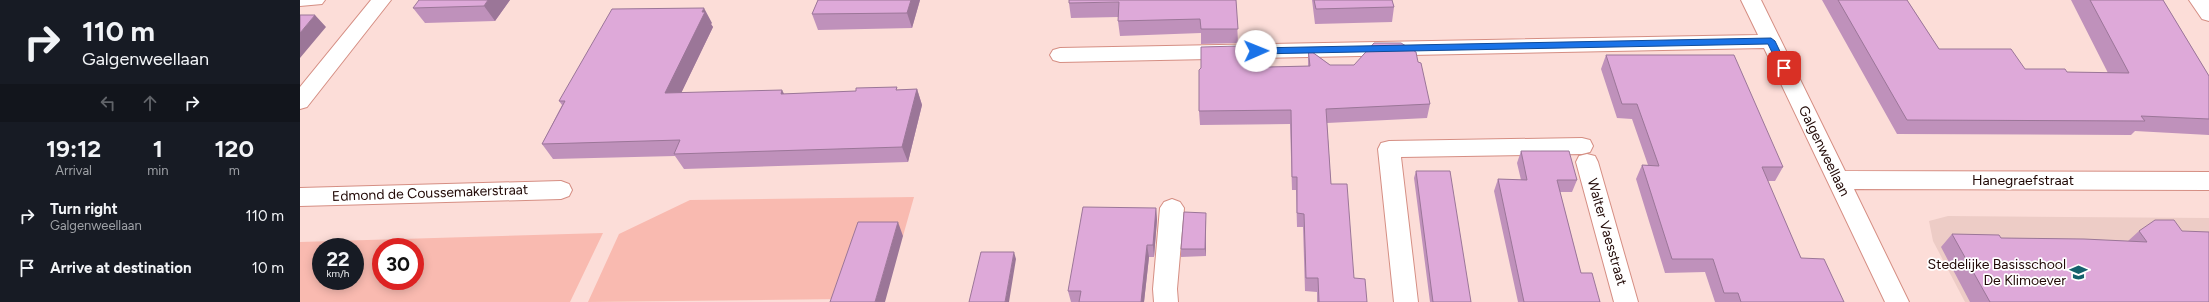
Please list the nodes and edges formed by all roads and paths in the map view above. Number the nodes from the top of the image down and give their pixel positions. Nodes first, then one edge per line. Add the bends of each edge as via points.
1 (300, 0) edge
2 (314, 0) edge
3 (381, 0) edge
4 (1751, 0) edge
5 (2199, 0) edge
6 (2209, 15) edge
7 (1771, 41) junction
8 (1060, 55) dead end
9 (300, 102) edge
10 (1837, 180) junction
11 (2209, 181) edge
12 (561, 190) dead end
13 (300, 197) edge
14 (1172, 208) dead end
15 (1166, 302) edge
16 (1406, 302) edge
17 (1626, 302) edge
18 (1897, 302) edge

1 - 2 street
3 - 9 street
4 - 7 street, Galgenweellaan
5 - 6 street
7 - 8 street
7 - 10 street, Galgenweellaan
10 - 11 street, Hanegraefstraat
10 - 18 street, Galgenweellaan
12 - 13 street, Edmond de Coussemakerstraat
14 - 15 street
16 - 17 street, Walter Vaesstraat via 1388,148 1585,154

